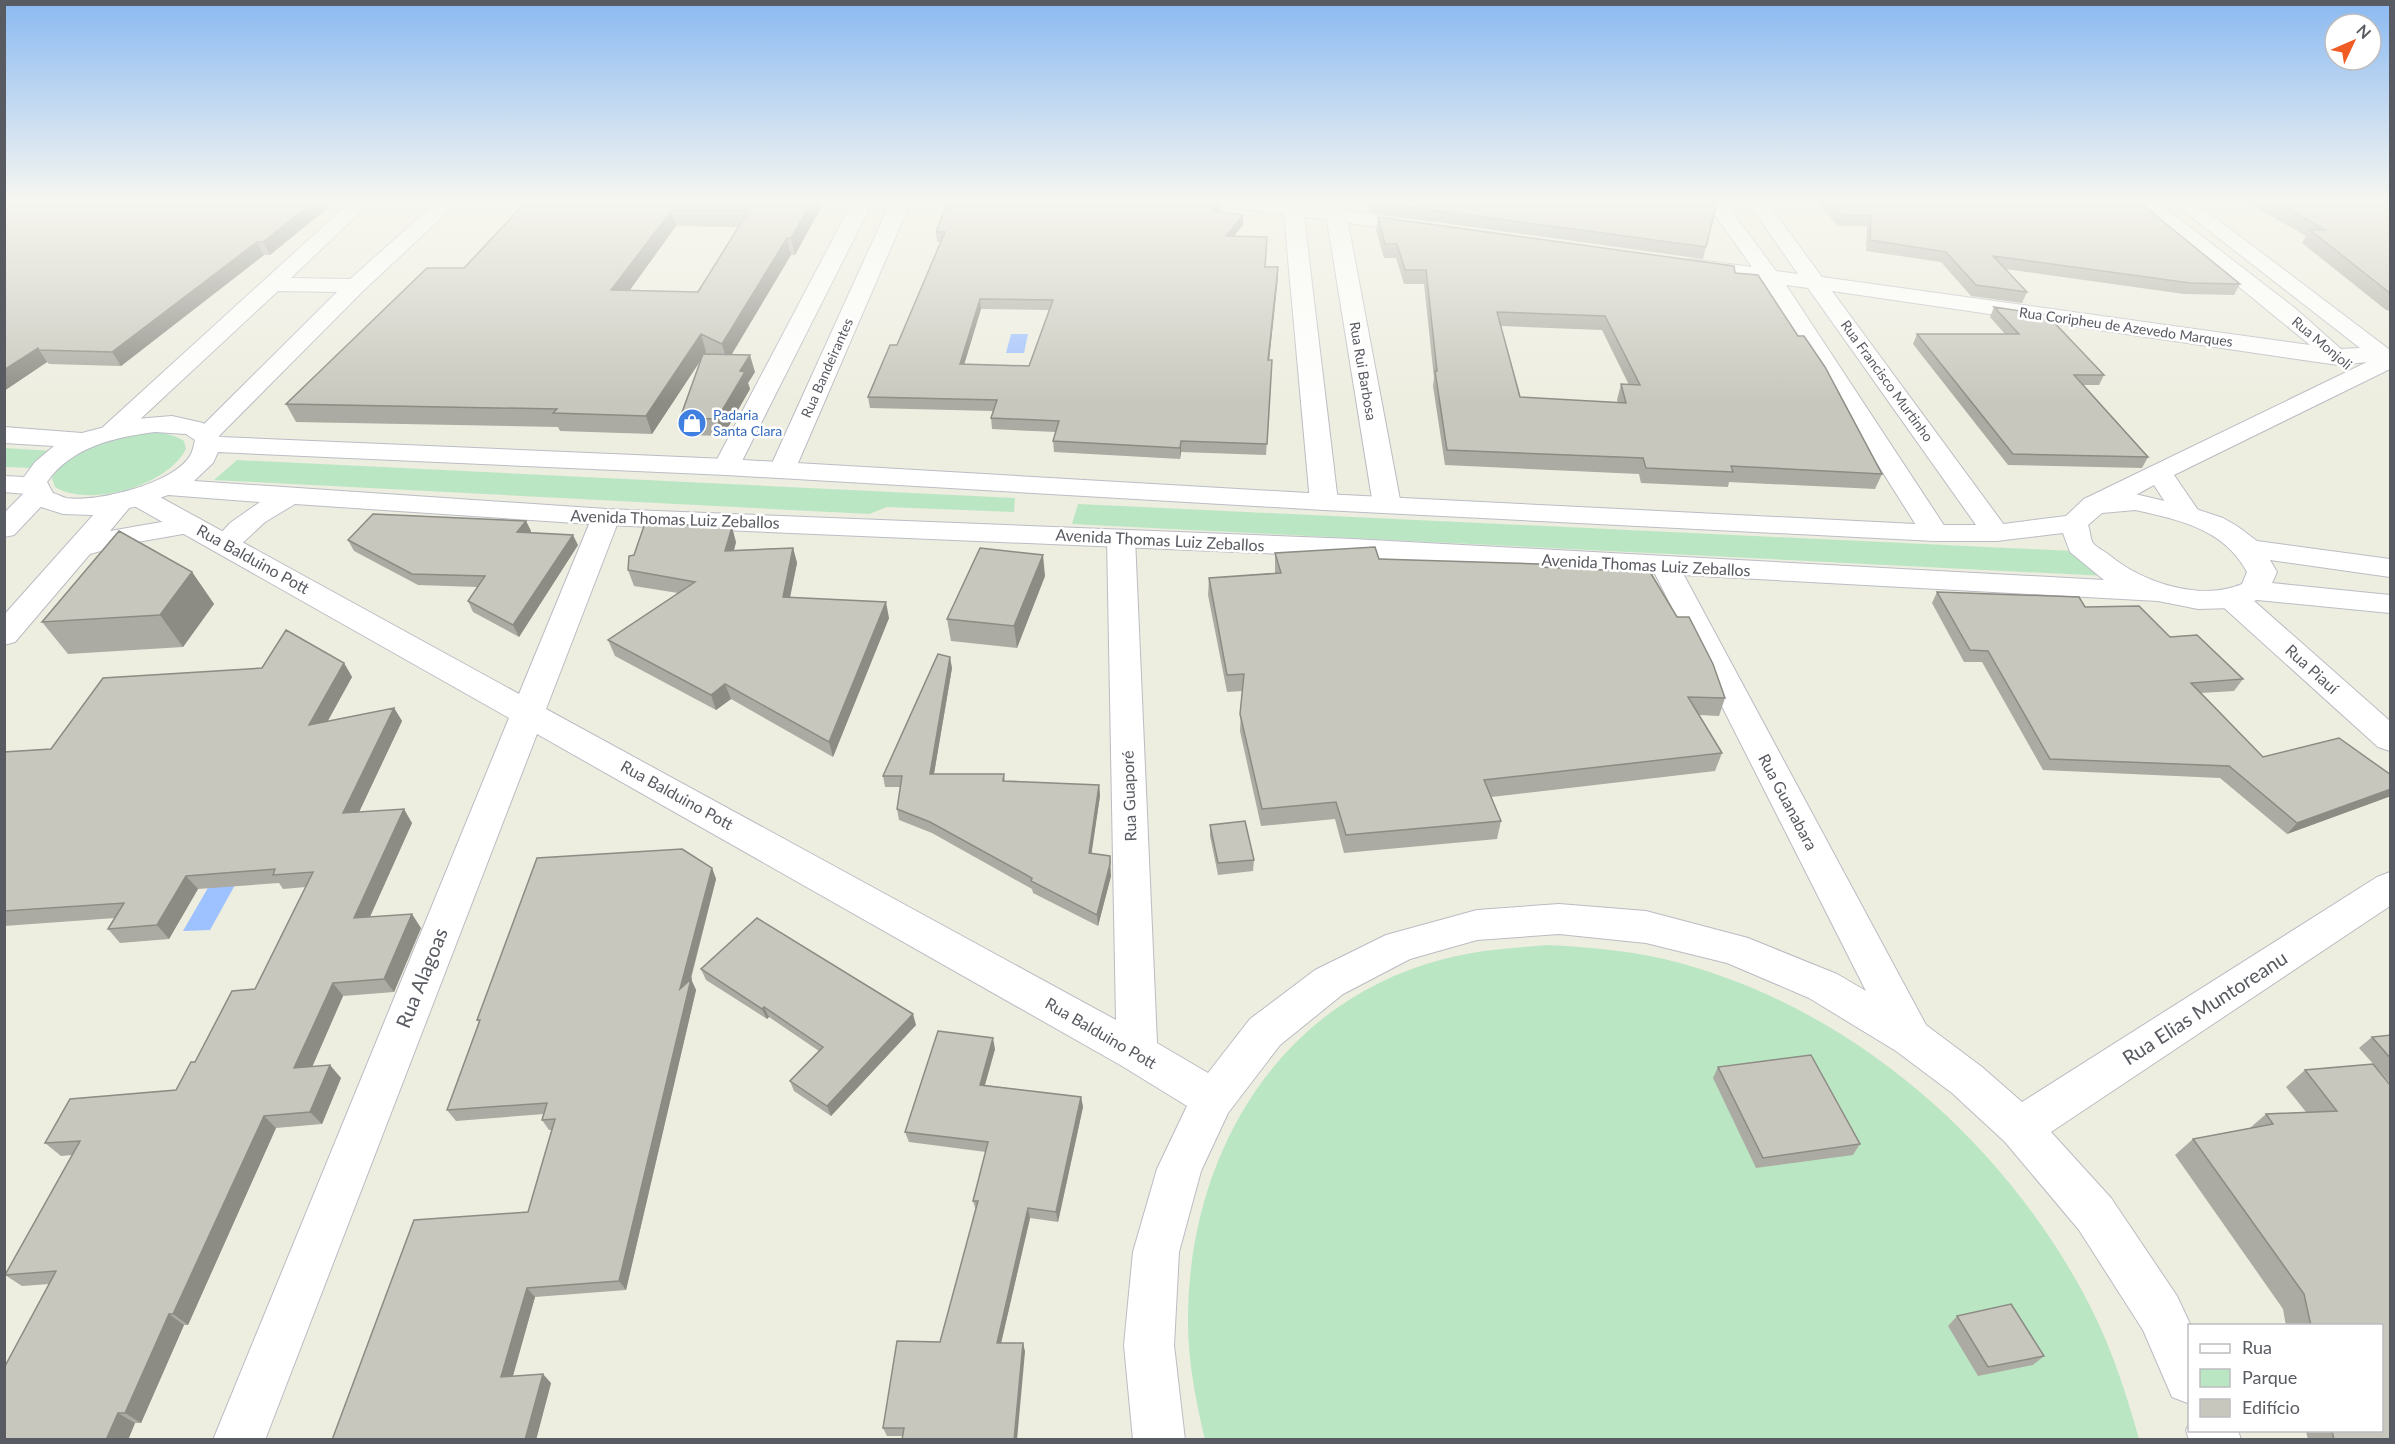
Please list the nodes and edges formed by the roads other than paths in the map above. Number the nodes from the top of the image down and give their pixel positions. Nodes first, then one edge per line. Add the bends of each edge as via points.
1 (289, 268) edge
2 (374, 268) edge
3 (832, 268) edge
4 (869, 268) edge
5 (1311, 268) edge
6 (1333, 268) edge
7 (1737, 268) edge
8 (1763, 268) edge
9 (1805, 268) edge
10 (1840, 268) edge
11 (2229, 268) edge
12 (2269, 268) edge
13 (1770, 277) junction
14 (272, 284) junction
15 (1816, 284) junction
16 (355, 286) junction
17 (1976, 296) junction
18 (2193, 327) junction
19 (1331, 333) junction
20 (2313, 335) junction
21 (2360, 338) junction
22 (1816, 348) junction
23 (1865, 351) junction
24 (2336, 356) junction
25 (2387, 358) edge
26 (2359, 373) junction
27 (789, 396) junction
28 (112, 432) junction
29 (4, 435) edge
30 (208, 439) junction
31 (87, 441) junction
32 (726, 467) junction
33 (782, 470) junction
34 (2159, 472) junction
35 (4, 484) edge
36 (1043, 486) junction
37 (36, 491) junction
38 (141, 495) junction
39 (290, 496) junction
40 (1324, 502) junction
41 (1387, 505) junction
42 (2186, 513) junction
43 (2084, 514) junction
44 (606, 517) junction
45 (190, 525) junction
46 (4, 529) edge
47 (931, 529) junction
48 (1935, 533) junction
49 (1996, 533) junction
50 (1121, 538) junction
51 (225, 544) junction
52 (79, 548) junction
53 (2249, 549) junction
54 (1665, 566) junction
55 (2391, 568) edge
56 (2158, 592) junction
57 (2243, 595) junction
58 (2391, 604) edge
59 (4, 635) edge
60 (528, 712) junction
61 (2391, 739) edge
62 (2391, 887) edge
63 (1911, 1038) junction
64 (1137, 1053) junction
65 (1213, 1099) junction
66 (2020, 1128) junction
67 (2188, 1375) edge
68 (239, 1440) edge
69 (1160, 1440) edge

1 - 14 street
2 - 16 street
3 - 27 street, Rua Bandeirantes
4 - 27 street, Rua Bandeirantes
5 - 19 street, Rua Rui Barbosa
6 - 19 street, Rua Rui Barbosa
7 - 13 street, Rua Coripheu de Azevedo Marques
8 - 13 street
9 - 15 street, Rua Francisco Murtinho
10 - 17 street, Rua Coripheu de Azevedo Marques
11 - 20 street, Rua Monjoli
12 - 21 street, Rua Monjoli
13 - 15 street, Rua Coripheu de Azevedo Marques
13 - 22 street
14 - 16 street
14 - 28 street
15 - 17 street, Rua Coripheu de Azevedo Marques
15 - 23 street, Rua Francisco Murtinho
16 - 30 street
17 - 18 street, Rua Coripheu de Azevedo Marques
18 - 20 street, Rua Coripheu de Azevedo Marques
18 - 24 street, Rua Coripheu de Azevedo Marques
19 - 40 street, Rua Rui Barbosa
19 - 41 street, Rua Rui Barbosa
20 - 21 street, Rua Coripheu de Azevedo Marques
20 - 24 street, Rua Monjoli
21 - 25 street, Rua Monjoli
22 - 23 street
22 - 48 street
23 - 49 street, Rua Francisco Murtinho
24 - 25 street, Rua Coripheu de Azevedo Marques
24 - 26 street, Rua Monjoli
25 - 26 street
26 - 34 street
27 - 32 street, Rua Bandeirantes
27 - 33 street, Rua Bandeirantes
28 - 30 street via 172,424 194,428
28 - 31 street
29 - 31 street
30 - 32 street
30 - 38 street via 201,462 182,477
31 - 37 street via 46,465 36,479
32 - 33 street
33 - 36 street
34 - 42 street
34 - 43 street
35 - 37 street, Avenida Thomas Luiz Zeballos
36 - 40 street
36 - 47 street via 1030,509 1014,517 992,524
37 - 38 street, Avenida Thomas Luiz Zeballos via 50,503 70,507 96,506
37 - 46 street
38 - 39 street, Avenida Thomas Luiz Zeballos
38 - 45 street, Rua Balduino Pott
38 - 52 street
39 - 44 street, Avenida Thomas Luiz Zeballos
39 - 51 street via 258,513
40 - 41 street
41 - 48 street
42 - 43 street via 2135,502
42 - 53 street via 2222,529
43 - 49 street
43 - 56 street via 2080,546 2111,572
44 - 47 street, Avenida Thomas Luiz Zeballos
44 - 60 street, Rua Alagoas
45 - 51 street, Rua Balduino Pott
45 - 52 street
47 - 50 street, Avenida Thomas Luiz Zeballos
48 - 49 street
50 - 54 street, Avenida Thomas Luiz Zeballos
50 - 64 street, Rua Guaporé
51 - 60 street, Rua Balduino Pott
52 - 59 street
53 - 55 street
53 - 57 street via 2262,572
54 - 56 street, Avenida Thomas Luiz Zeballos
54 - 63 street, Rua Guanabara
56 - 57 street via 2198,600
57 - 58 street
57 - 61 street, Rua Piauí
60 - 64 street, Rua Balduino Pott
60 - 68 street, Rua Alagoas
62 - 66 street, Rua Elias Muntoreanu
63 - 65 street via 1823,986 1734,949 1646,927 1570,920 1477,925 1400,946 1329,982 1266,1032
63 - 66 street
64 - 65 street, Rua Balduino Pott
65 - 69 street via 1179,1169 1156,1252 1149,1345
66 - 67 street via 2095,1214 2160,1313

